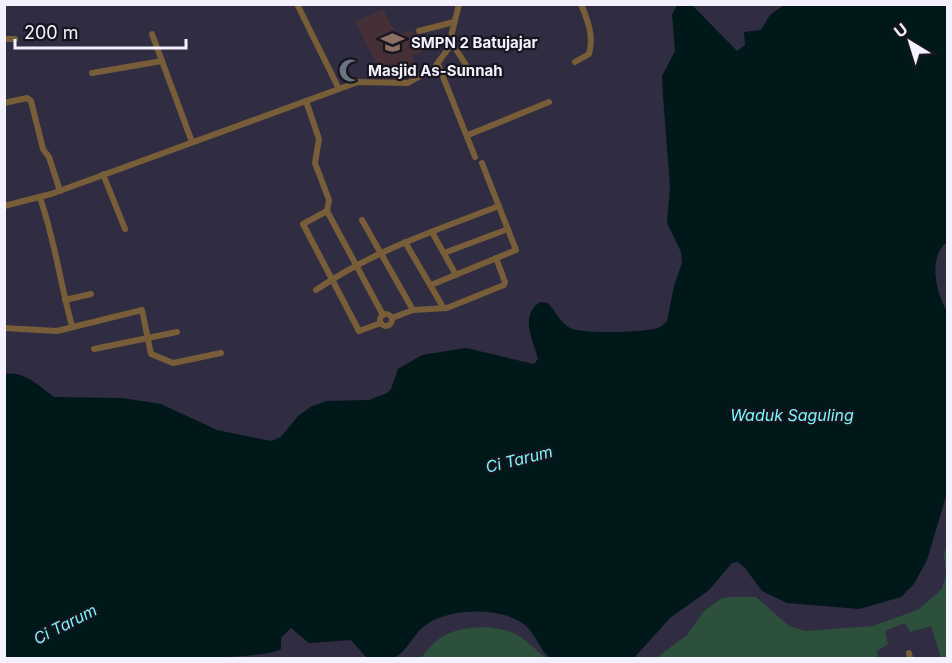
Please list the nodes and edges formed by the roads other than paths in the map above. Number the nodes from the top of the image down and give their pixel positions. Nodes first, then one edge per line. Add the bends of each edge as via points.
1 (297, 4) edge
2 (459, 4) edge
3 (581, 4) edge
4 (454, 22) junction
5 (419, 31) dead end
6 (152, 34) dead end
7 (4, 39) edge
8 (15, 39) dead end
9 (450, 40) junction
10 (162, 61) junction
11 (574, 63) dead end
12 (438, 64) junction
13 (466, 66) dead end
14 (92, 73) dead end
15 (339, 89) junction
16 (306, 101) junction
17 (549, 102) dead end
18 (4, 103) edge
19 (468, 135) junction
20 (192, 142) junction
21 (475, 157) dead end
22 (482, 163) dead end
23 (103, 174) junction
24 (60, 191) junction
25 (40, 198) junction
26 (4, 206) edge
27 (499, 206) junction
28 (327, 212) junction
29 (362, 220) dead end
30 (125, 229) dead end
31 (508, 229) junction
32 (432, 232) junction
33 (405, 242) junction
34 (380, 252) junction
35 (444, 253) junction
36 (496, 258) junction
37 (355, 264) junction
38 (456, 275) junction
39 (332, 279) junction
40 (431, 285) junction
41 (316, 290) dead end
42 (91, 294) dead end
43 (65, 300) junction
44 (443, 307) junction
45 (412, 310) junction
46 (383, 315) junction
47 (392, 318) junction
48 (381, 323) junction
49 (72, 326) junction
50 (4, 328) edge
51 (177, 332) dead end
52 (148, 338) junction
53 (94, 349) dead end
54 (221, 353) dead end

1 - 15 street
2 - 4 street
3 - 11 street via 590,26 592,46 589,54
4 - 5 street
4 - 9 street
6 - 10 street
7 - 8 street
9 - 12 street
9 - 13 street
10 - 14 street
10 - 20 street
12 - 15 street via 408,83 364,81
12 - 19 street
15 - 16 street
16 - 20 street
16 - 28 street via 319,139 315,163 329,200
17 - 19 street
18 - 24 street via 27,98 31,101 43,149
19 - 21 street
20 - 23 street
22 - 27 street
23 - 24 street
23 - 30 street
24 - 25 street
25 - 26 street
25 - 43 street
27 - 31 street
27 - 32 street
28 - 37 street
28 - 39 street via 303,225
29 - 34 street
31 - 35 street
31 - 36 street via 516,250
32 - 33 street
32 - 35 street
33 - 34 street
33 - 40 street
34 - 37 street
34 - 45 street
35 - 38 street
36 - 38 street
36 - 44 street via 504,285
37 - 39 street
37 - 46 street
38 - 40 street
39 - 41 street
39 - 48 street via 359,331
40 - 44 street
42 - 43 street
43 - 49 street
44 - 45 street
45 - 47 street
46 - 47 street
46 - 48 street
47 - 48 street via 388,326
49 - 50 street via 55,331
49 - 52 street via 142,310
51 - 52 street
52 - 53 street
52 - 54 street via 151,354 173,363

